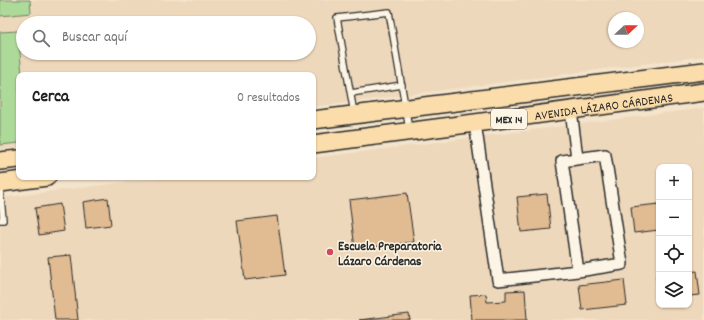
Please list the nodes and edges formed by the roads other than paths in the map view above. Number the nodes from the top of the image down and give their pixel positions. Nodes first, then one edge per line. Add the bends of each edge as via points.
1 (704, 71) edge
2 (402, 85) junction
3 (704, 92) edge
4 (351, 93) junction
5 (406, 108) junction
6 (571, 110) junction
7 (354, 114) junction
8 (316, 120) edge
9 (475, 123) junction
10 (410, 131) junction
11 (316, 144) edge
12 (577, 158) junction
13 (16, 159) edge
14 (0, 161) edge
15 (24, 180) edge
16 (0, 183) edge
17 (0, 187) edge
18 (0, 220) edge
19 (578, 271) junction

1 - 5 main road, AVENIDA LÁZARO CÁRDENAS / MEX 14
2 - 4 lane
2 - 4 lane via 388,12 337,18
2 - 5 lane
3 - 6 main road, AVENIDA LÁZARO CÁRDENAS / MEX 14
4 - 7 lane
5 - 7 main road, AVENIDA LÁZARO CÁRDENAS / MEX 14
5 - 10 lane
6 - 9 main road, AVENIDA LÁZARO CÁRDENAS / MEX 14
6 - 12 street
7 - 8 main road, AVENIDA LÁZARO CÁRDENAS / MEX 14
9 - 10 main road, AVENIDA LÁZARO CÁRDENAS / MEX 14
9 - 19 street via 498,280
10 - 11 main road, AVENIDA LÁZARO CÁRDENAS / MEX 14
12 - 19 street via 562,161
12 - 19 street via 605,155 622,264
13 - 14 main road
15 - 16 main road
17 - 18 lane via 3,220

